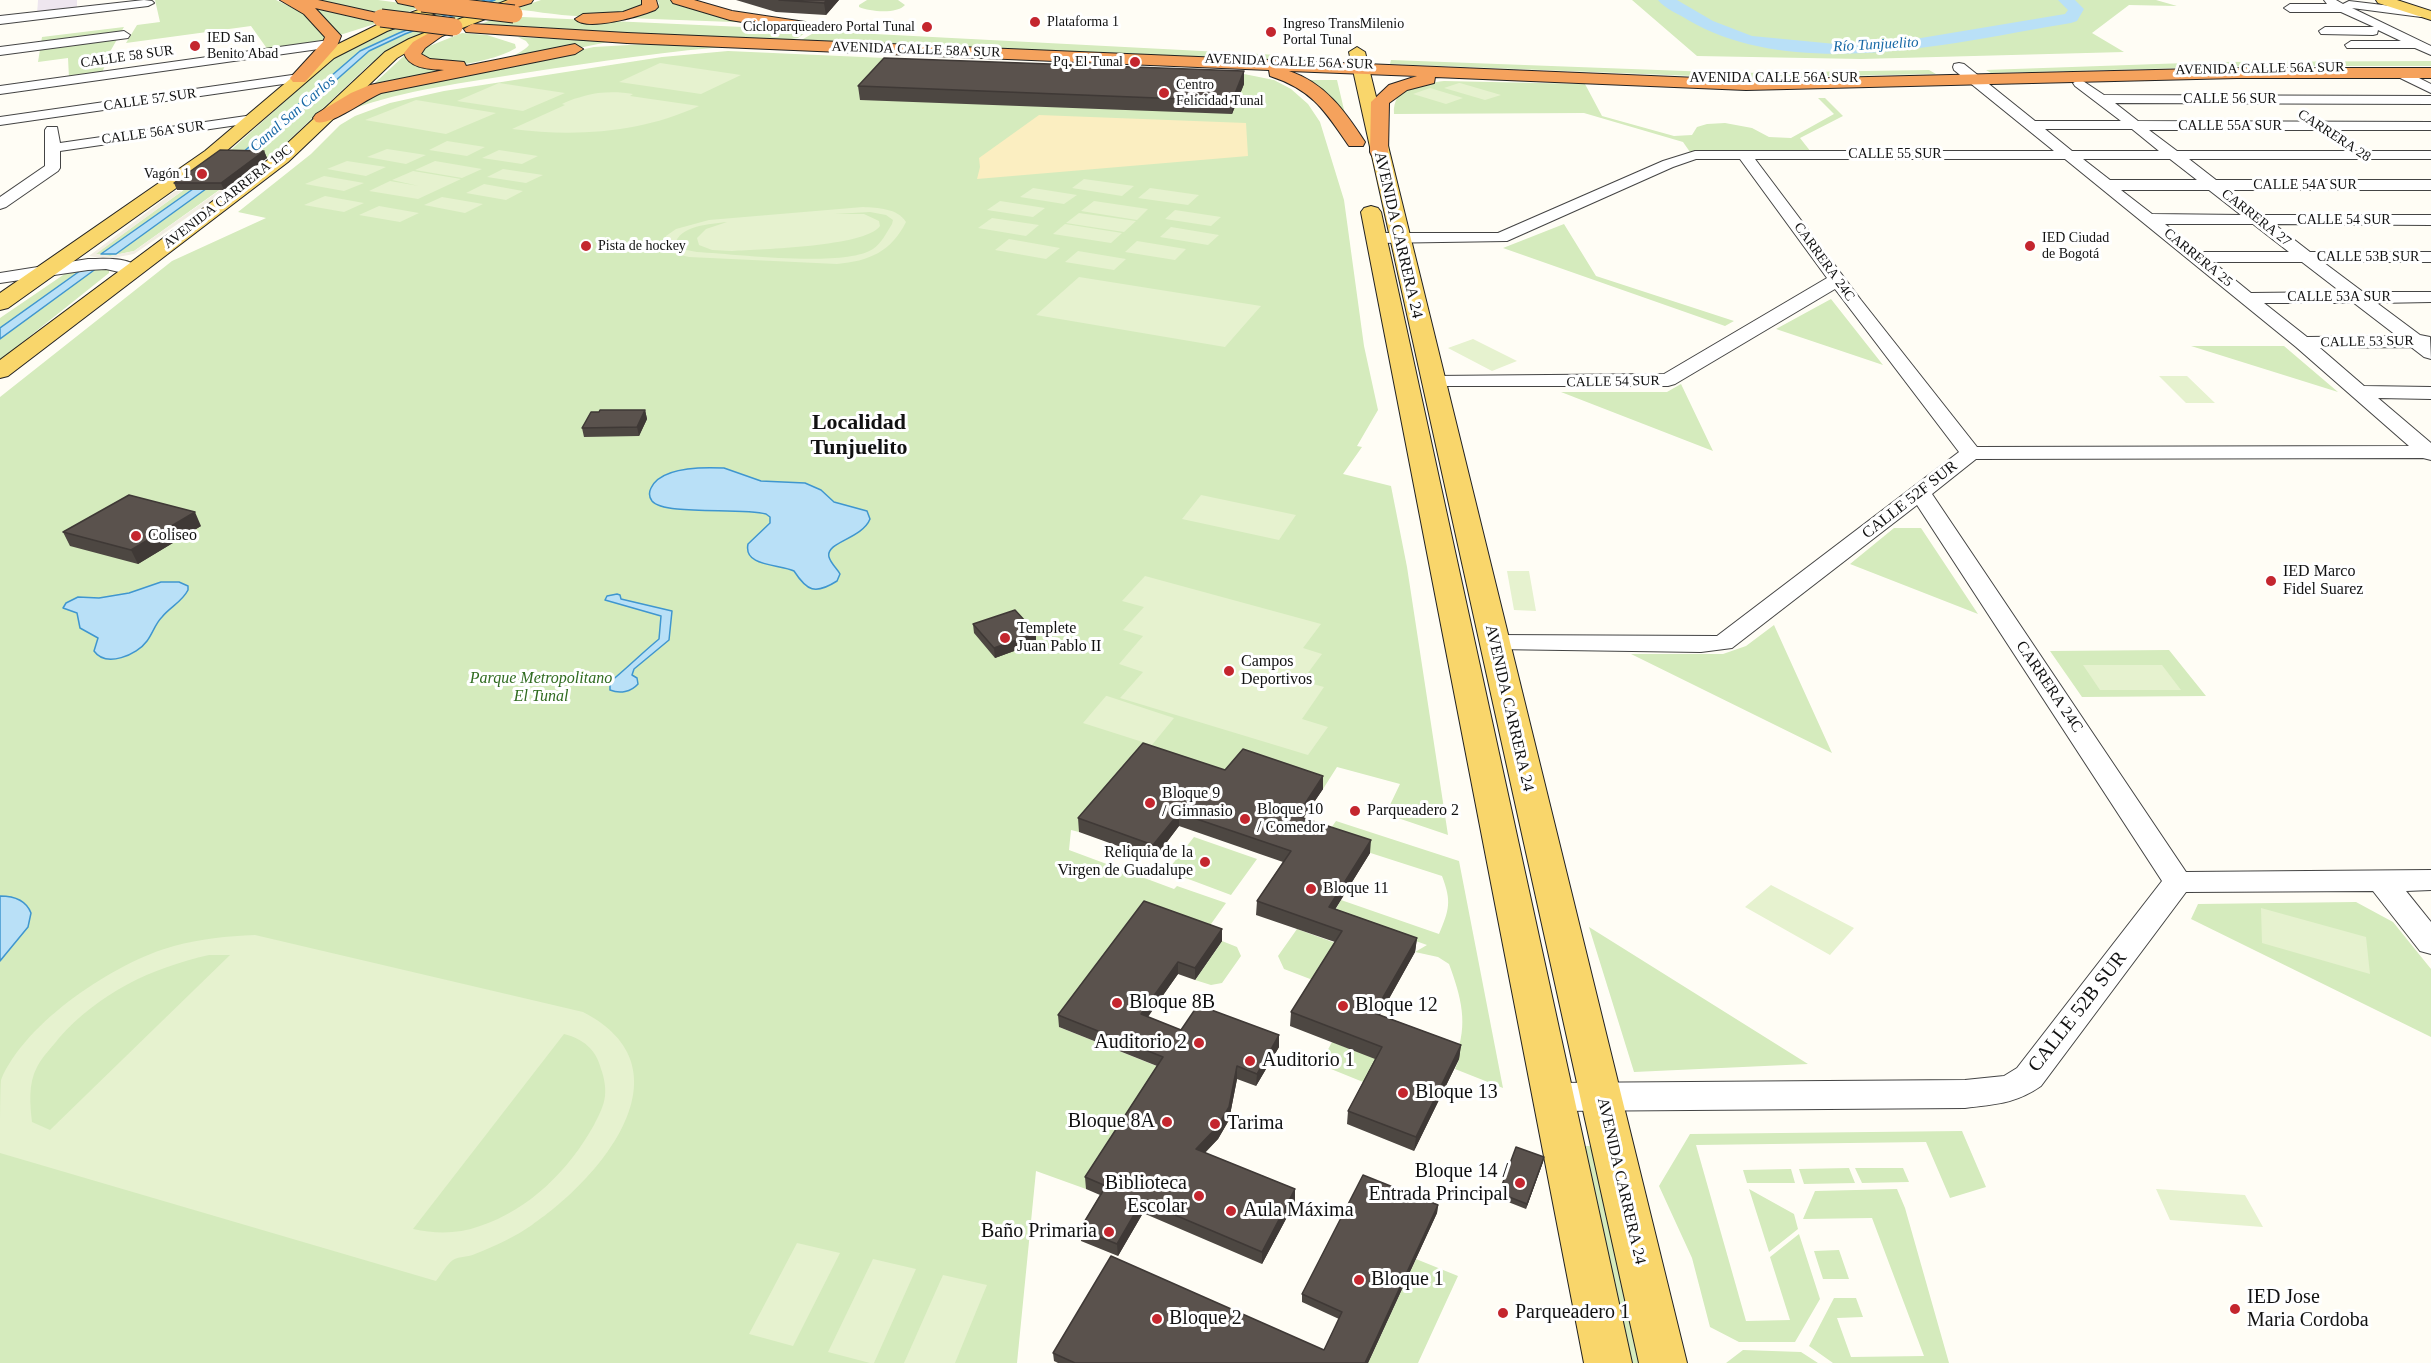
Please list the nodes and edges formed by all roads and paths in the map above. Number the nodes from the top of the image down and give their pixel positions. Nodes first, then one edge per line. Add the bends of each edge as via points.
1 (288, 0) edge
2 (297, 0) edge
3 (403, 0) edge
4 (459, 0) edge
5 (649, 0) edge
6 (678, 0) edge
7 (2324, 1) edge
8 (148, 3) dead end
9 (518, 4) edge
10 (2288, 4) edge
11 (2381, 4) edge
12 (2343, 8) junction
13 (2418, 11) edge
14 (532, 15) dead end
15 (126, 16) edge
16 (2366, 19) junction
17 (0, 20) edge
18 (2310, 20) dead end
19 (651, 23) dead end
20 (711, 25) dead end
21 (820, 29) junction
22 (479, 30) junction
23 (2325, 31) dead end
24 (2390, 31) junction
25 (438, 33) junction
26 (965, 36) dead end
27 (2431, 36) edge
28 (2402, 37) junction
29 (673, 40) junction
30 (1068, 40) junction
31 (724, 42) junction
32 (1103, 42) dead end
33 (329, 45) junction
34 (2351, 45) dead end
35 (0, 51) edge
36 (2429, 54) edge
37 (2333, 55) dead end
38 (1118, 58) junction
39 (2157, 58) dead end
40 (1353, 59) junction
41 (112, 63) junction
42 (1224, 63) junction
43 (1634, 63) dead end
44 (1591, 66) junction
45 (2116, 67) junction
46 (2431, 68) edge
47 (1965, 69) junction
48 (2237, 73) junction
49 (2401, 73) junction
50 (2431, 73) edge
51 (1486, 75) junction
52 (299, 78) junction
53 (1778, 80) junction
54 (2085, 80) junction
55 (1826, 85) junction
56 (2431, 89) edge
57 (0, 90) edge
58 (2101, 99) junction
59 (2277, 99) junction
60 (2431, 100) edge
61 (52, 114) junction
62 (322, 118) junction
63 (253, 119) junction
64 (0, 121) edge
65 (2030, 125) junction
66 (2137, 126) junction
67 (2319, 126) junction
68 (2431, 126) edge
69 (1367, 147) junction
70 (52, 148) junction
71 (1744, 154) junction
72 (2066, 154) junction
73 (2174, 154) junction
74 (2364, 155) junction
75 (2431, 155) edge
76 (2410, 184) junction
77 (2431, 184) edge
78 (2106, 185) junction
79 (2213, 185) junction
80 (2431, 198) edge
81 (0, 204) edge
82 (2149, 219) junction
83 (2258, 219) junction
84 (2431, 220) edge
85 (1388, 239) junction
86 (2196, 257) junction
87 (2307, 257) junction
88 (2431, 257) edge
89 (132, 270) junction
90 (45, 271) junction
91 (0, 278) edge
92 (1837, 280) junction
93 (2358, 296) junction
94 (2431, 297) edge
95 (2247, 298) junction
96 (0, 303) edge
97 (2423, 341) edge
98 (2303, 343) junction
99 (2431, 353) edge
100 (0, 371) edge
101 (1433, 382) junction
102 (2362, 392) junction
103 (2431, 393) edge
104 (1971, 453) junction
105 (2430, 453) edge
106 (1920, 493) junction
107 (1494, 642) junction
108 (2381, 880) junction
109 (2431, 880) edge
110 (2178, 882) junction
111 (2431, 943) edge
112 (1601, 1097) junction
113 (1553, 1098) junction
114 (1608, 1363) edge
115 (1664, 1363) edge

1 - 33 highway via 309,11 332,34
2 - 22 highway, bridge via 381,18
3 - 9 highway, bridge
4 - 52 main road via 355,40
5 - 19 highway via 650,6 634,14 572,18
6 - 21 highway via 730,15
7 - 11 street
7 - 12 street
8 - 15 street
9 - 14 highway
9 - 25 main road, AVENIDA CARRERA 19C
10 - 12 street
11 - 13 main road
11 - 13 street
12 - 16 street
15 - 17 street
15 - 35 street via 65,47
15 - 41 street
16 - 18 street
16 - 24 street
20 - 21 highway, AVENIDA CALLE 58A SUR
21 - 31 highway via 792,41
22 - 25 highway via 511,38 521,48 500,58 468,65 438,66 417,61 413,57 415,48
22 - 29 highway, AVENIDA CALLE 58A SUR
23 - 24 street
24 - 28 street
25 - 62 main road, AVENIDA CARRERA 19C via 405,46 382,61
26 - 30 highway, AVENIDA CALLE 58A SUR
27 - 28 street
28 - 36 street
29 - 31 highway, AVENIDA CALLE 58A SUR
29 - 62 highway via 599,44 382,88 357,97
30 - 32 highway, AVENIDA CALLE 58A SUR
30 - 40 highway, AVENIDA CALLE 58A SUR
31 - 38 highway, AVENIDA CALLE 58A SUR
33 - 41 street, CALLE 58 SUR
33 - 52 highway
34 - 36 street
36 - 37 highway, AVENIDA CALLE 56A SUR
36 - 45 highway, AVENIDA CALLE 56A SUR
38 - 40 highway, AVENIDA CALLE 56A SUR
38 - 42 highway, AVENIDA CALLE 58A SUR
39 - 45 highway
40 - 42 highway, AVENIDA CALLE 58A SUR
40 - 44 highway, AVENIDA CALLE 56A SUR
40 - 51 highway, AVENIDA CALLE 56A SUR
40 - 53 highway, AVENIDA CALLE 56A SUR
40 - 69 main road, AVENIDA CARRERA 24
40 - 69 main road, AVENIDA CARRERA 24 via 1348,93
41 - 57 street, CALLE 58 SUR
42 - 69 highway via 1274,71 1310,86
43 - 44 highway
44 - 47 highway, AVENIDA CALLE 56A SUR via 1766,72
45 - 46 highway, AVENIDA CALLE 56A SUR
45 - 47 highway, AVENIDA CALLE 56A SUR
45 - 54 highway
47 - 53 highway, AVENIDA CALLE 56A SUR
47 - 54 highway, AVENIDA CALLE 56A SUR
47 - 55 highway, AVENIDA CALLE 56A SUR
47 - 65 street, CARRERA 25
48 - 49 highway, AVENIDA CALLE 56A SUR
48 - 54 highway, AVENIDA CALLE 56A SUR
48 - 59 street, CARRERA 28
49 - 50 highway, AVENIDA CALLE 56A SUR
49 - 56 street
51 - 55 highway, AVENIDA CALLE 56A SUR via 1746,86
51 - 69 highway via 1432,78 1390,91 1380,102
52 - 61 street, CALLE 57 SUR
52 - 63 main road
53 - 55 highway
54 - 58 street, CARRERA 27
58 - 59 street, CALLE 56 SUR
58 - 66 street, CARRERA 27
59 - 60 street, CALLE 56 SUR
59 - 67 street, CARRERA 28
61 - 64 street, CALLE 57 SUR
61 - 70 street
62 - 89 main road, AVENIDA CARRERA 19C via 282,158
63 - 70 street, CALLE 56A SUR
63 - 90 main road via 211,155
65 - 66 street, CALLE 55A SUR
65 - 72 street, CARRERA 25
66 - 67 street, CALLE 55A SUR
66 - 73 street, CARRERA 27
67 - 68 street, CALLE 55A SUR
67 - 74 street, CARRERA 28
69 - 85 main road, AVENIDA CARRERA 24
70 - 81 street via 53,168
71 - 72 street, CALLE 55 SUR
71 - 85 street, CALLE 55 SUR via 1683,157 1501,238
71 - 92 street, CARRERA 24C
72 - 73 street, CALLE 55 SUR
72 - 78 street, CARRERA 25
73 - 74 street, CALLE 55 SUR
73 - 79 street, CARRERA 27
74 - 75 street, CALLE 55 SUR
74 - 76 street, CARRERA 28
76 - 77 street, CALLE 54A SUR
76 - 79 street, CALLE 54A SUR
76 - 80 street, CARRERA 28
78 - 79 street, CALLE 54A SUR
78 - 82 street, CARRERA 25
79 - 83 street, CARRERA 27
82 - 83 street, CALLE 54 SUR
82 - 86 street, CARRERA 25
83 - 84 street, CALLE 54 SUR
83 - 87 street, CARRERA 27
85 - 101 main road, AVENIDA CARRERA 24
85 - 113 main road, AVENIDA CARRERA 24
86 - 87 street, CALLE 53B SUR
86 - 95 street, CARRERA 25
87 - 88 street, CALLE 53B SUR
87 - 93 street, CARRERA 27
89 - 90 street via 100,264
89 - 100 main road, AVENIDA CARRERA 19C
90 - 91 street
90 - 96 main road
92 - 101 street, CALLE 54 SUR via 1668,380
92 - 104 street, CARRERA 24C
93 - 94 street, CALLE 53A SUR
93 - 95 street, CALLE 53A SUR
93 - 97 street, CARRERA 27
95 - 98 street, CARRERA 25
97 - 98 street, CALLE 53 SUR
97 - 99 street, CARRERA 27
98 - 102 street, CARRERA 25
101 - 107 main road, AVENIDA CARRERA 24
102 - 103 street
102 - 105 street, CARRERA 25
104 - 105 street, CALLE 52F SUR
104 - 106 street, CALLE 52F SUR
106 - 107 street, CALLE 52F SUR via 1723,643
106 - 110 street, CARRERA 24C
107 - 112 main road, AVENIDA CARRERA 24
108 - 109 street
108 - 110 street
108 - 111 street
110 - 112 street, CALLE 52B SUR via 2029,1077 2011,1089 1965,1094
112 - 113 street, CALLE 52B SUR
112 - 115 main road, AVENIDA CARRERA 24
113 - 114 main road, AVENIDA CARRERA 24

